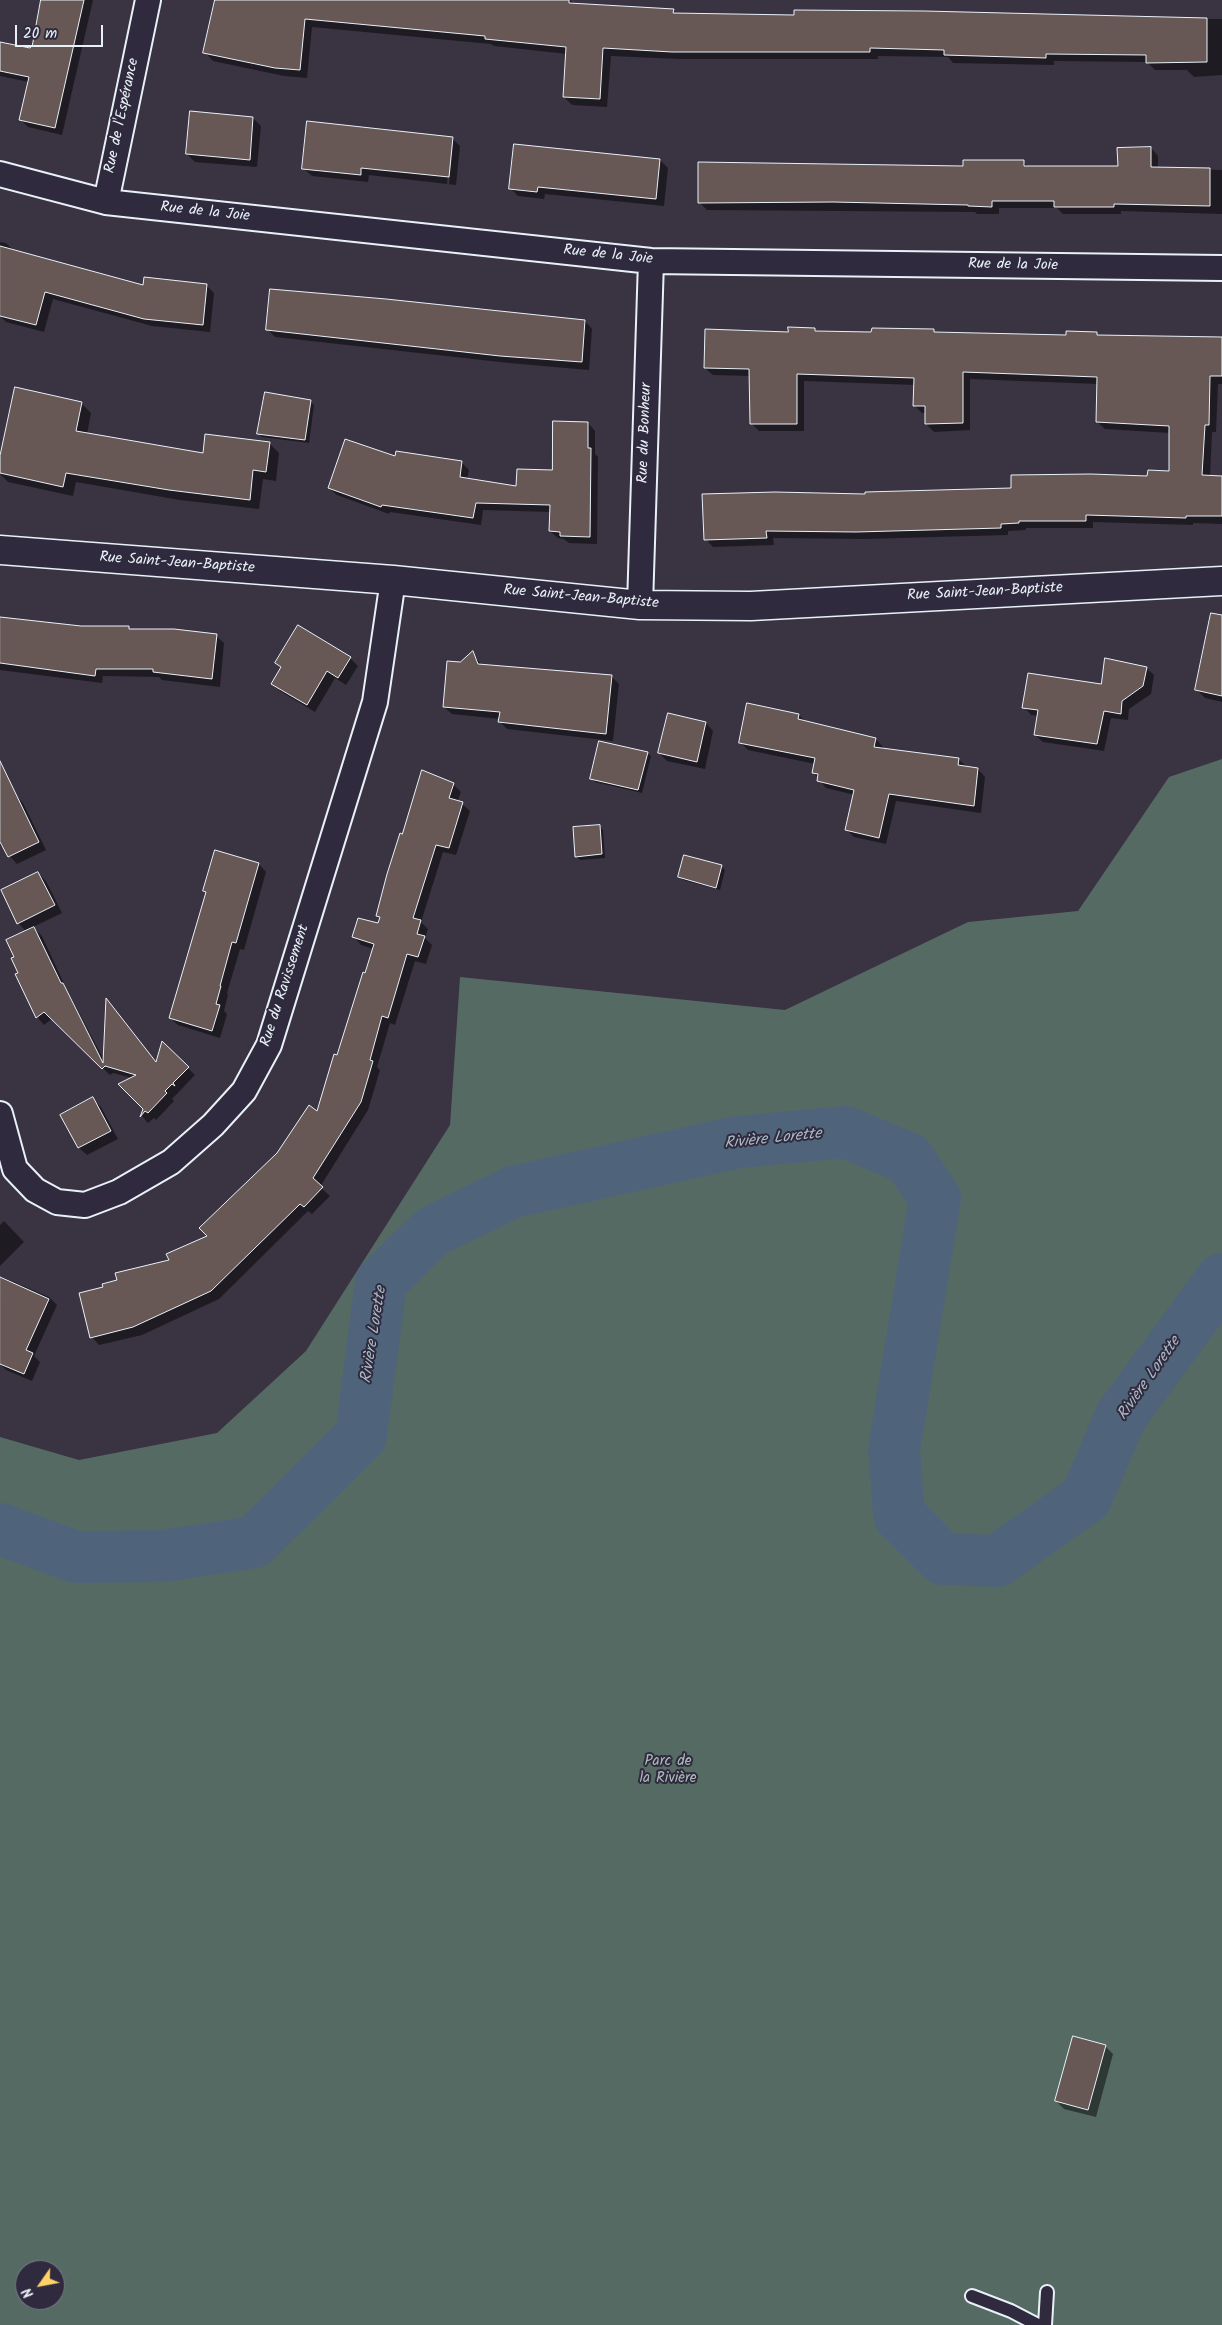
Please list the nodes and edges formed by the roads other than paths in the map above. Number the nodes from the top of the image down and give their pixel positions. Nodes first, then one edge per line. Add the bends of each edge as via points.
1 (148, 0) edge
2 (0, 174) edge
3 (106, 202) junction
4 (651, 261) junction
5 (1222, 268) edge
6 (0, 550) edge
7 (393, 580) junction
8 (1222, 581) edge
9 (640, 605) junction
10 (0, 1114) edge
11 (1047, 2292) dead end
12 (972, 2296) dead end
13 (1038, 2325) edge
14 (1045, 2325) edge

1 - 3 street, Rue de l'Espérance
2 - 3 street, Rue de la Joie
3 - 4 street, Rue de la Joie
4 - 5 street, Rue de la Joie
4 - 9 street, Rue du Bonheur
6 - 7 street, Rue Saint-Jean-Baptiste
7 - 9 street, Rue Saint-Jean-Baptiste
7 - 10 street, Rue du Ravissement via 375,702 269,1045 244,1092 214,1125 171,1162 119,1192 86,1205 57,1202 35,1190 15,1169
8 - 9 street, Rue Saint-Jean-Baptiste via 751,606
11 - 14 lane
12 - 13 lane

